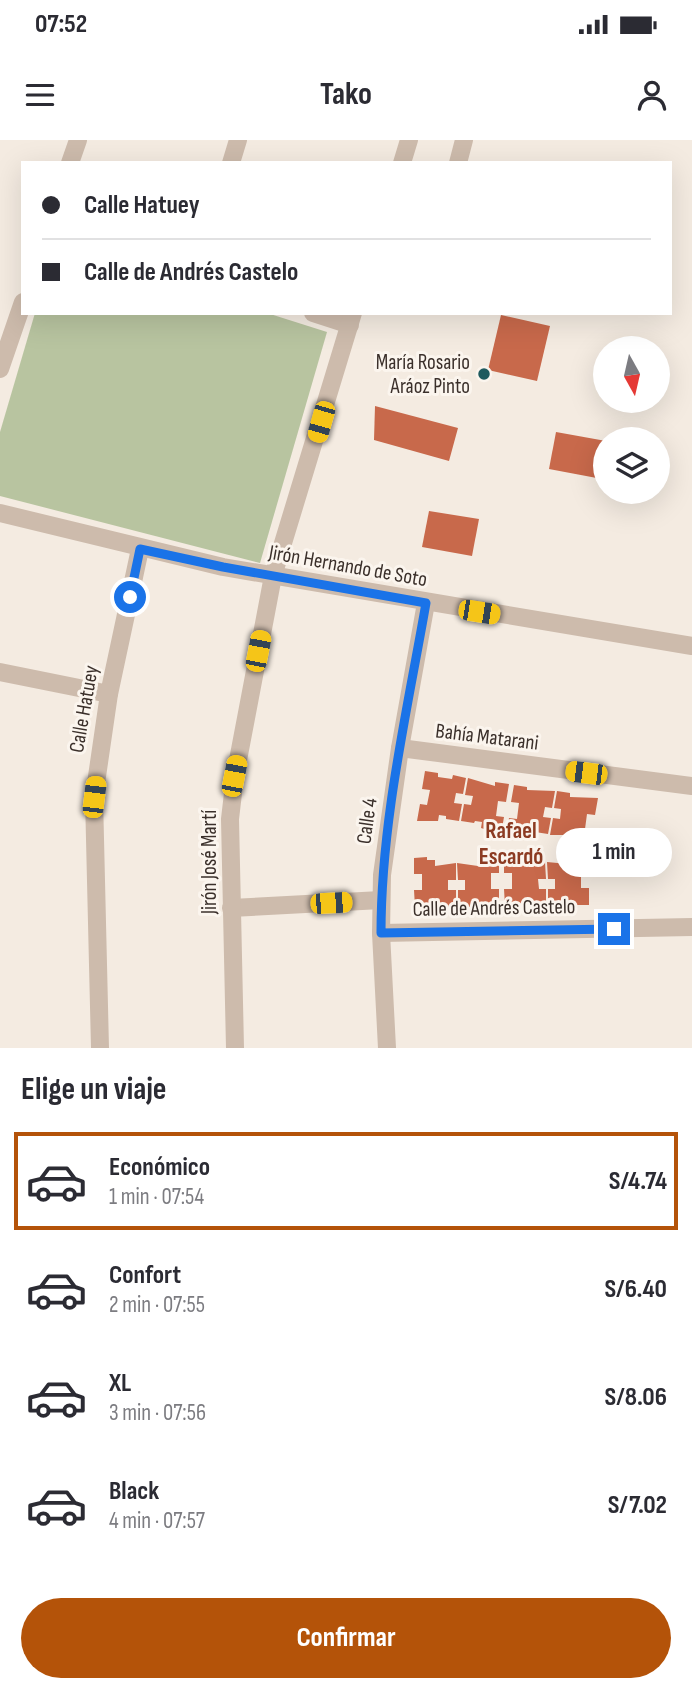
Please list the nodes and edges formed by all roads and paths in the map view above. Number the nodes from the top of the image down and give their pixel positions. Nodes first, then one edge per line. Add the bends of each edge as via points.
1 (78, 140) edge
2 (238, 140) edge
3 (409, 140) edge
4 (464, 140) edge
5 (71, 161) edge
6 (232, 161) edge
7 (403, 161) edge
8 (459, 161) edge
9 (21, 308) edge
10 (326, 315) edge
11 (351, 319) edge
12 (0, 369) edge
13 (0, 513) edge
14 (140, 549) junction
15 (273, 576) junction
16 (426, 603) junction
17 (692, 646) edge
18 (0, 672) edge
19 (109, 694) junction
20 (400, 748) junction
21 (692, 786) edge
22 (381, 900) junction
23 (231, 908) junction
24 (692, 927) edge
25 (381, 933) junction
26 (100, 1048) edge
27 (235, 1048) edge
28 (387, 1048) edge

1 - 5 street
2 - 6 street
3 - 7 street
4 - 8 street
9 - 12 street
10 - 11 street
11 - 15 street, Jirón José Martí
13 - 14 street, Jirón Hernando de Soto
14 - 15 street, Jirón Hernando de Soto
14 - 19 street, Calle Hatuey
15 - 16 street, Jirón Hernando de Soto
15 - 23 street, Jirón José Martí via 234,776
16 - 17 street, Jirón Hernando de Soto
16 - 20 street, Calle 4
18 - 19 street
19 - 26 street, Calle Hatuey via 94,797
20 - 21 street, Bahía Matarani
20 - 22 street, Calle 4
22 - 23 street
22 - 25 street, Calle 4
23 - 27 street, Jirón José Martí
24 - 25 street, Calle de Andrés Castelo
25 - 28 street, Calle 4

